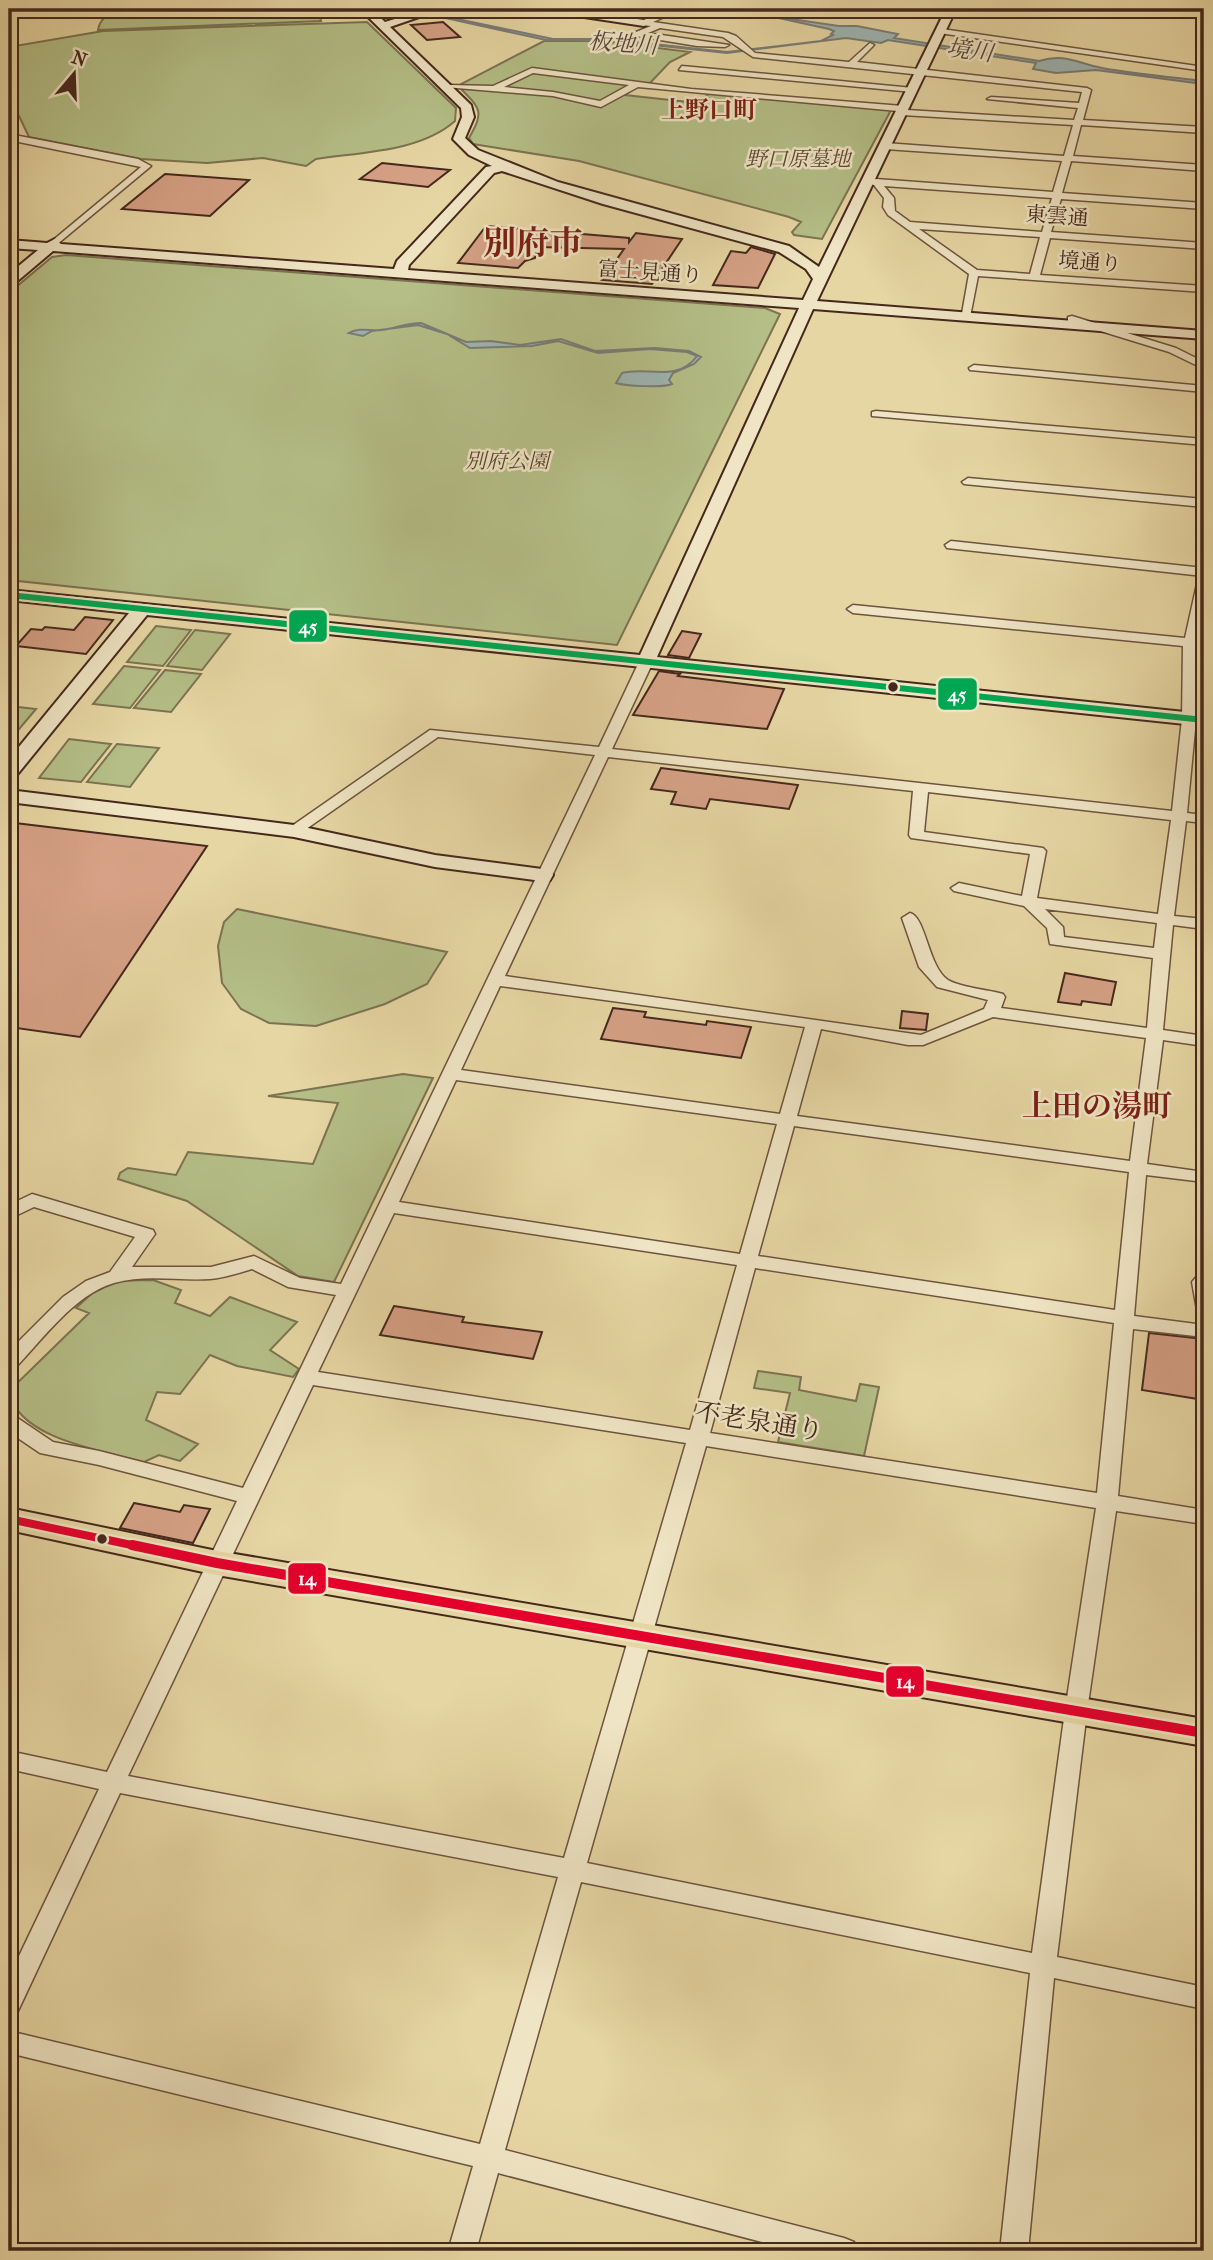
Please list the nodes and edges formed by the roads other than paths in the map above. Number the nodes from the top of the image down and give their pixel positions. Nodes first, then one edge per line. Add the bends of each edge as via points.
1 (365, 9) edge
2 (551, 9) edge
3 (668, 9) edge
4 (951, 9) edge
5 (430, 10) edge
6 (644, 23) junction
7 (660, 25) junction
8 (384, 26) junction
9 (940, 35) junction
10 (870, 45) dead end
11 (747, 51) junction
12 (851, 64) junction
13 (682, 68) dead end
14 (1204, 69) edge
15 (922, 71) junction
16 (736, 73) junction
17 (1003, 80) junction
18 (636, 84) junction
19 (1048, 86) junction
20 (449, 87) junction
21 (494, 89) junction
22 (913, 90) junction
23 (712, 91) junction
24 (991, 99) junction
25 (1040, 103) junction
26 (1082, 106) junction
27 (903, 111) junction
28 (982, 117) junction
29 (1032, 120) junction
30 (1077, 122) junction
31 (1204, 130) edge
32 (9, 137) edge
33 (885, 146) junction
34 (1066, 159) junction
35 (501, 167) junction
36 (1204, 168) edge
37 (528, 178) junction
38 (493, 180) junction
39 (872, 182) junction
40 (1056, 196) junction
41 (1204, 206) edge
42 (907, 225) junction
43 (1046, 235) junction
44 (9, 242) edge
45 (53, 245) junction
46 (1204, 246) edge
47 (403, 271) junction
48 (974, 272) junction
49 (1034, 277) junction
50 (820, 279) junction
51 (9, 281) edge
52 (1204, 289) edge
53 (809, 302) junction
54 (965, 314) junction
55 (1072, 319) junction
56 (1088, 326) junction
57 (1204, 329) edge
58 (1204, 335) edge
59 (1204, 366) edge
60 (974, 368) dead end
61 (1204, 389) edge
62 (876, 414) dead end
63 (1204, 442) edge
64 (968, 482) dead end
65 (1204, 503) edge
66 (951, 545) dead end
67 (1204, 572) edge
68 (1204, 579) edge
69 (9, 595) edge
70 (142, 609) junction
71 (853, 609) dead end
72 (1197, 643) edge
73 (646, 662) junction
74 (1196, 720) edge
75 (602, 752) junction
76 (9, 772) edge
77 (921, 786) junction
78 (9, 796) edge
79 (1180, 816) junction
80 (1204, 819) edge
81 (294, 831) junction
82 (542, 875) junction
83 (959, 888) dead end
84 (1030, 902) junction
85 (910, 918) dead end
86 (1165, 919) junction
87 (1204, 924) edge
88 (1161, 954) junction
89 (495, 980) junction
90 (991, 1012) junction
91 (814, 1023) junction
92 (1154, 1035) junction
93 (1204, 1041) edge
94 (450, 1074) junction
95 (788, 1120) junction
96 (1138, 1168) junction
97 (1204, 1177) edge
98 (388, 1206) junction
99 (9, 1213) edge
100 (748, 1261) junction
101 (116, 1277) junction
102 (1204, 1280) edge
103 (347, 1292) junction
104 (1204, 1306) edge
105 (1124, 1320) junction
106 (1204, 1331) edge
107 (9, 1362) edge
108 (306, 1377) junction
109 (9, 1422) edge
110 (698, 1438) junction
111 (249, 1497) junction
112 (1107, 1502) junction
113 (1204, 1517) edge
114 (9, 1519) edge
115 (217, 1563) junction
116 (640, 1636) junction
117 (1076, 1711) junction
118 (1204, 1733) edge
119 (9, 1760) edge
120 (115, 1783) junction
121 (573, 1870) junction
122 (1043, 1967) junction
123 (1204, 1998) edge
124 (9, 2003) edge
125 (9, 2042) edge
126 (489, 2158) junction
127 (462, 2251) edge
128 (844, 2251) edge
129 (1014, 2251) edge

1 - 8 street
2 - 6 street
3 - 6 street via 676,10
4 - 9 street
5 - 8 street
6 - 7 street
7 - 11 street via 724,36
7 - 11 street via 639,34
8 - 20 street
9 - 14 street
9 - 15 street
10 - 12 street
11 - 12 street
11 - 16 street
12 - 15 street
13 - 16 street
15 - 17 street
15 - 22 street
16 - 22 street
16 - 23 street
17 - 19 street
17 - 24 street
18 - 21 street via 532,70
18 - 21 street via 601,104
18 - 23 street
19 - 25 street
19 - 26 street via 1087,90
20 - 21 street
20 - 35 street via 468,111 461,146
22 - 27 street
23 - 27 street
24 - 25 street
24 - 28 street
25 - 26 street
25 - 29 street
26 - 30 street
27 - 28 street
27 - 33 street
28 - 29 street
29 - 30 street
30 - 31 street
30 - 34 street
32 - 45 street via 147,166
33 - 34 street
33 - 39 street
34 - 36 street
34 - 40 street
35 - 37 street
35 - 38 street
35 - 47 street via 490,170
37 - 38 street
37 - 50 street via 784,249 811,266
38 - 47 street
39 - 40 street
39 - 42 street via 889,198 891,213
39 - 50 street
40 - 41 street
40 - 43 street
42 - 43 street, 東雲通
42 - 48 street
43 - 46 street, 東雲通
43 - 49 street
44 - 45 street, 富士見通り
45 - 47 street, 富士見通り
45 - 51 street
47 - 53 street, 富士見通り
48 - 49 street, 境通り
48 - 54 street
49 - 52 street, 境通り
50 - 53 street
53 - 54 street, 富士見通り
53 - 73 street
54 - 55 street
54 - 56 street, 富士見通り
55 - 56 street
55 - 57 street
56 - 58 street, 富士見通り
56 - 59 street via 1169,347
60 - 61 street
62 - 63 street
64 - 65 street
66 - 67 street
68 - 72 street
69 - 70 street
70 - 73 street
70 - 76 street
71 - 72 street
72 - 74 street
73 - 74 street
73 - 75 street
74 - 79 street
75 - 77 street
75 - 81 street via 435,733
75 - 82 street
77 - 79 street
77 - 84 street via 916,835 1038,851
78 - 81 street
79 - 80 street
79 - 86 street
81 - 82 street via 435,860
82 - 89 street
83 - 84 street
84 - 86 street
84 - 88 street via 1055,927 1056,941
85 - 90 street via 927,967 943,984 997,998
86 - 87 street
86 - 88 street
88 - 92 street
89 - 91 street
89 - 94 street
90 - 91 street via 923,1040
90 - 92 street
91 - 95 street
92 - 93 street
92 - 96 street
94 - 95 street
94 - 98 street
95 - 96 street
95 - 100 street
96 - 97 street
96 - 105 street
98 - 100 street
98 - 103 street
99 - 101 street via 32,1200 146,1234
100 - 105 street
100 - 110 street
101 - 103 street via 155,1271 214,1273 254,1262 295,1283
101 - 107 street via 94,1284 69,1302
102 - 104 street
103 - 108 street
105 - 106 street
105 - 112 street
108 - 110 street, 不老泉通り
108 - 111 street
109 - 111 street via 47,1448
110 - 112 street, 不老泉通り
110 - 116 street
111 - 115 street
112 - 113 street, 不老泉通り
112 - 117 street
114 - 115 main road
115 - 116 main road
115 - 120 street
116 - 117 main road
116 - 121 street
117 - 118 main road
117 - 122 street
119 - 120 street
120 - 121 street
120 - 124 street
121 - 122 street
121 - 126 street
122 - 123 street
122 - 129 street
125 - 126 street
126 - 127 street
126 - 128 street

